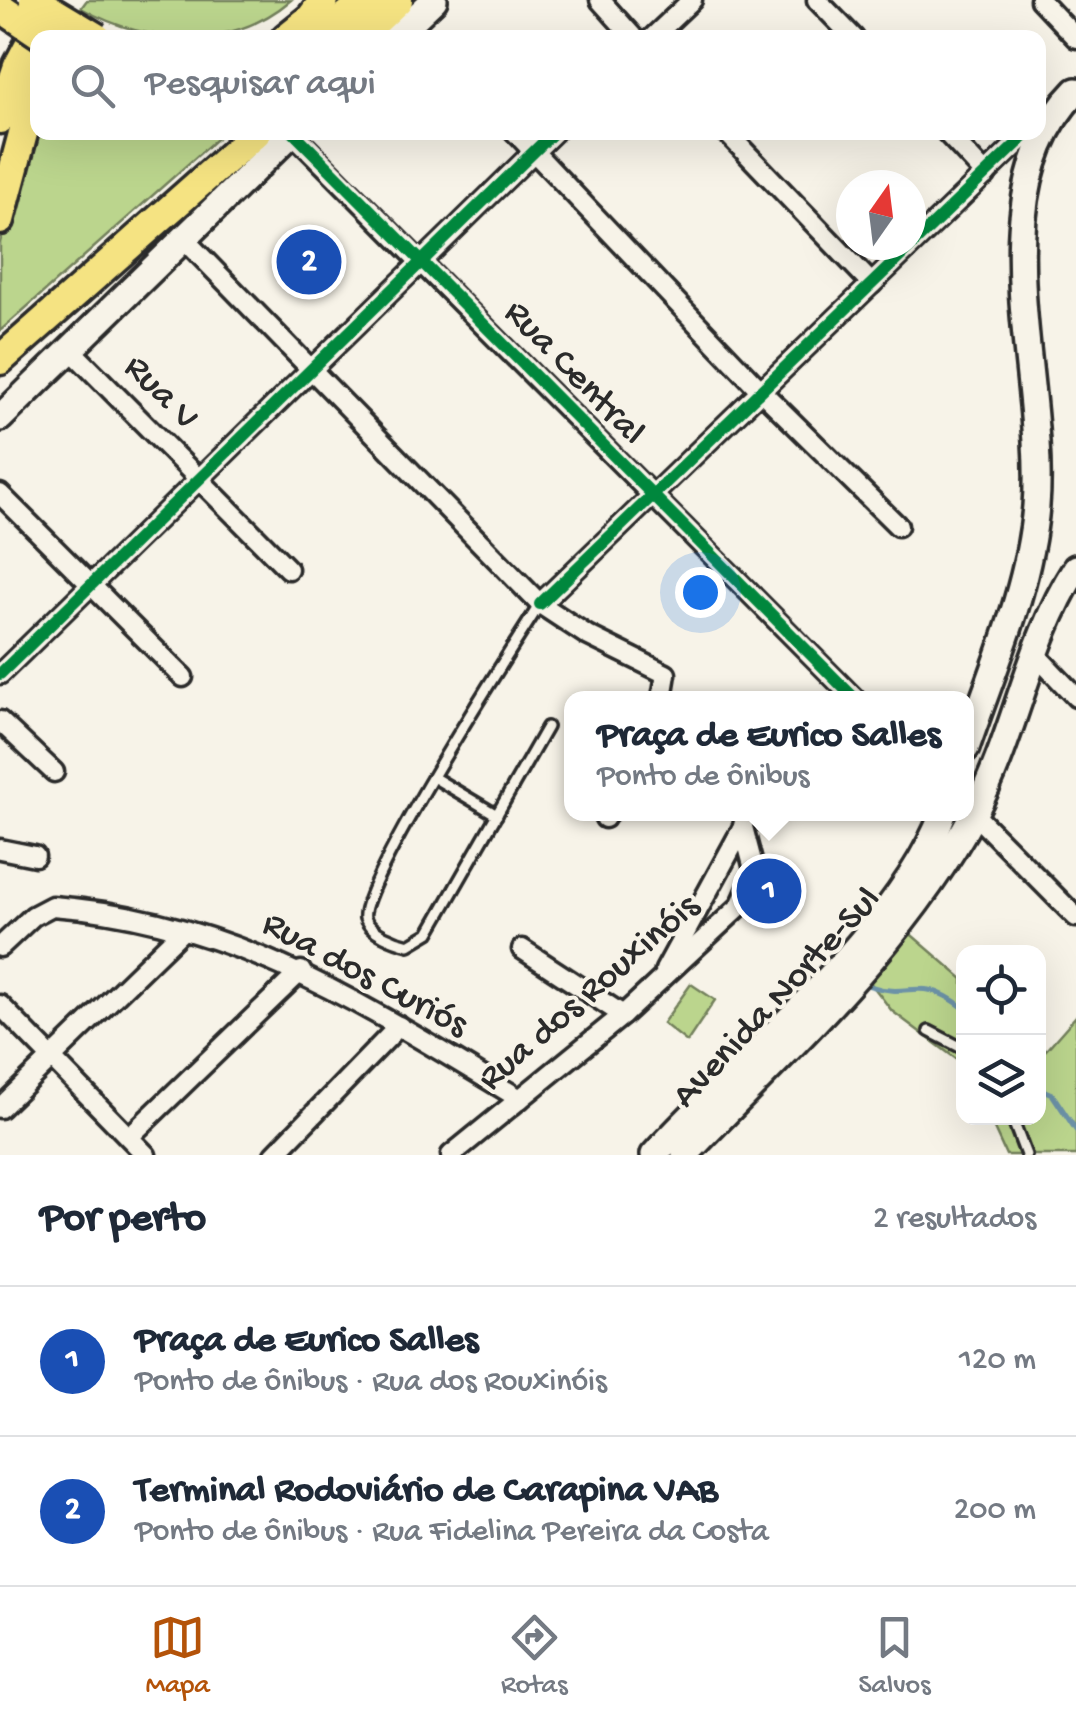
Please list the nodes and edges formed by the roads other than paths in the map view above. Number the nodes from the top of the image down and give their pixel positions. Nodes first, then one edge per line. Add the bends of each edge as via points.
1 (34, 0) edge
2 (55, 0) edge
3 (78, 0) edge
4 (324, 0) edge
5 (366, 0) edge
6 (434, 0) edge
7 (600, 0) edge
8 (692, 0) edge
9 (817, 0) edge
10 (1040, 0) edge
11 (0, 6) edge
12 (404, 25) edge
13 (34, 30) edge
14 (36, 30) edge
15 (60, 30) edge
16 (84, 30) edge
17 (296, 30) edge
18 (330, 30) edge
19 (627, 30) edge
20 (660, 30) edge
21 (846, 30) edge
22 (1076, 38) edge
23 (30, 43) edge
24 (1073, 94) edge
25 (30, 107) edge
26 (1046, 117) edge
27 (0, 119) edge
28 (249, 140) edge
29 (285, 140) edge
30 (299, 140) edge
31 (523, 140) edge
32 (546, 140) edge
33 (734, 140) edge
34 (953, 140) edge
35 (1021, 140) edge
36 (535, 152) junction
37 (986, 175) junction
38 (0, 220) edge
39 (186, 240) junction
40 (422, 263) junction
41 (872, 284) junction
42 (71, 350) junction
43 (0, 360) edge
44 (310, 368) junction
45 (762, 392) junction
46 (0, 418) edge
47 (198, 477) junction
48 (0, 494) edge
49 (652, 497) junction
50 (898, 526) dead end
51 (1076, 568) edge
52 (288, 569) dead end
53 (88, 584) junction
54 (540, 604) junction
55 (1035, 654) junction
56 (0, 674) edge
57 (183, 677) dead end
58 (663, 691) edge
59 (847, 691) edge
60 (1076, 698) edge
61 (0, 721) edge
62 (974, 725) edge
63 (548, 727) dead end
64 (54, 772) dead end
65 (433, 777) junction
66 (974, 814) joint
67 (497, 815) junction
68 (743, 821) edge
69 (744, 821) edge
70 (940, 821) edge
71 (970, 821) edge
72 (0, 849) edge
73 (35, 856) dead end
74 (1076, 917) edge
75 (182, 931) junction
76 (0, 946) edge
77 (522, 949) dead end
78 (301, 971) junction
79 (658, 983) junction
80 (0, 1005) edge
81 (623, 1015) junction
82 (400, 1026) junction
83 (929, 1031) dead end
84 (956, 1045) edge
85 (50, 1058) junction
86 (520, 1099) junction
87 (0, 1108) edge
88 (1015, 1125) edge
89 (128, 1137) junction
90 (146, 1155) edge
91 (274, 1155) edge
92 (451, 1155) edge
93 (654, 1155) edge
94 (684, 1155) edge
95 (1026, 1155) edge

1 - 16 main road, bridge
2 - 14 main road
3 - 15 main road
4 - 17 main road
5 - 18 main road
6 - 12 main road
7 - 19 street
8 - 20 street
9 - 21 street
10 - 22 street
11 - 13 main road, bridge
23 - 27 main road
24 - 26 street
24 - 62 main road via 1036,158 1022,234 1038,458 1032,533
25 - 38 main road
28 - 43 main road
29 - 39 main road
30 - 40 street, Rua Central
31 - 36 street
32 - 36 street
33 - 41 street
34 - 37 street
35 - 37 street
36 - 40 street
36 - 45 street
37 - 41 street
39 - 42 main road
39 - 44 street
40 - 44 street
40 - 49 street, Rua Central
41 - 45 street
42 - 46 main road
42 - 47 street, Rua V
44 - 47 street
44 - 54 street
45 - 49 street
45 - 50 street
47 - 52 street, Rua V
47 - 53 street
48 - 53 street
49 - 54 street
49 - 59 street, Rua Central
51 - 55 main road, Avenida Norte-Sul
53 - 56 street
53 - 57 street
54 - 58 street via 586,636 666,674
54 - 65 lane
55 - 60 street
55 - 66 main road, Avenida Norte-Sul
61 - 64 street
63 - 67 lane
65 - 67 lane
65 - 67 lane via 365,908 366,921 389,938 409,946 429,932
66 - 74 street
68 - 79 street
69 - 79 street, Rua dos Rouxinóis via 755,874 748,896
70 - 93 main road, Avenida Norte-Sul via 888,908
71 - 94 main road, Avenida Norte-Sul via 902,923
72 - 73 street
75 - 76 street, Rua dos Curiós via 52,906
75 - 78 street, Rua dos Curiós via 249,948
75 - 85 street
77 - 81 street
78 - 82 street, Rua dos Curiós
78 - 89 street
79 - 81 street, Rua dos Rouxinóis
80 - 85 street
81 - 86 street, Rua dos Rouxinóis
82 - 86 street, Rua dos Curiós
82 - 91 street
83 - 84 lane
85 - 87 street
85 - 89 street
86 - 92 street, Rua dos Rouxinóis
88 - 95 lane
89 - 90 street

